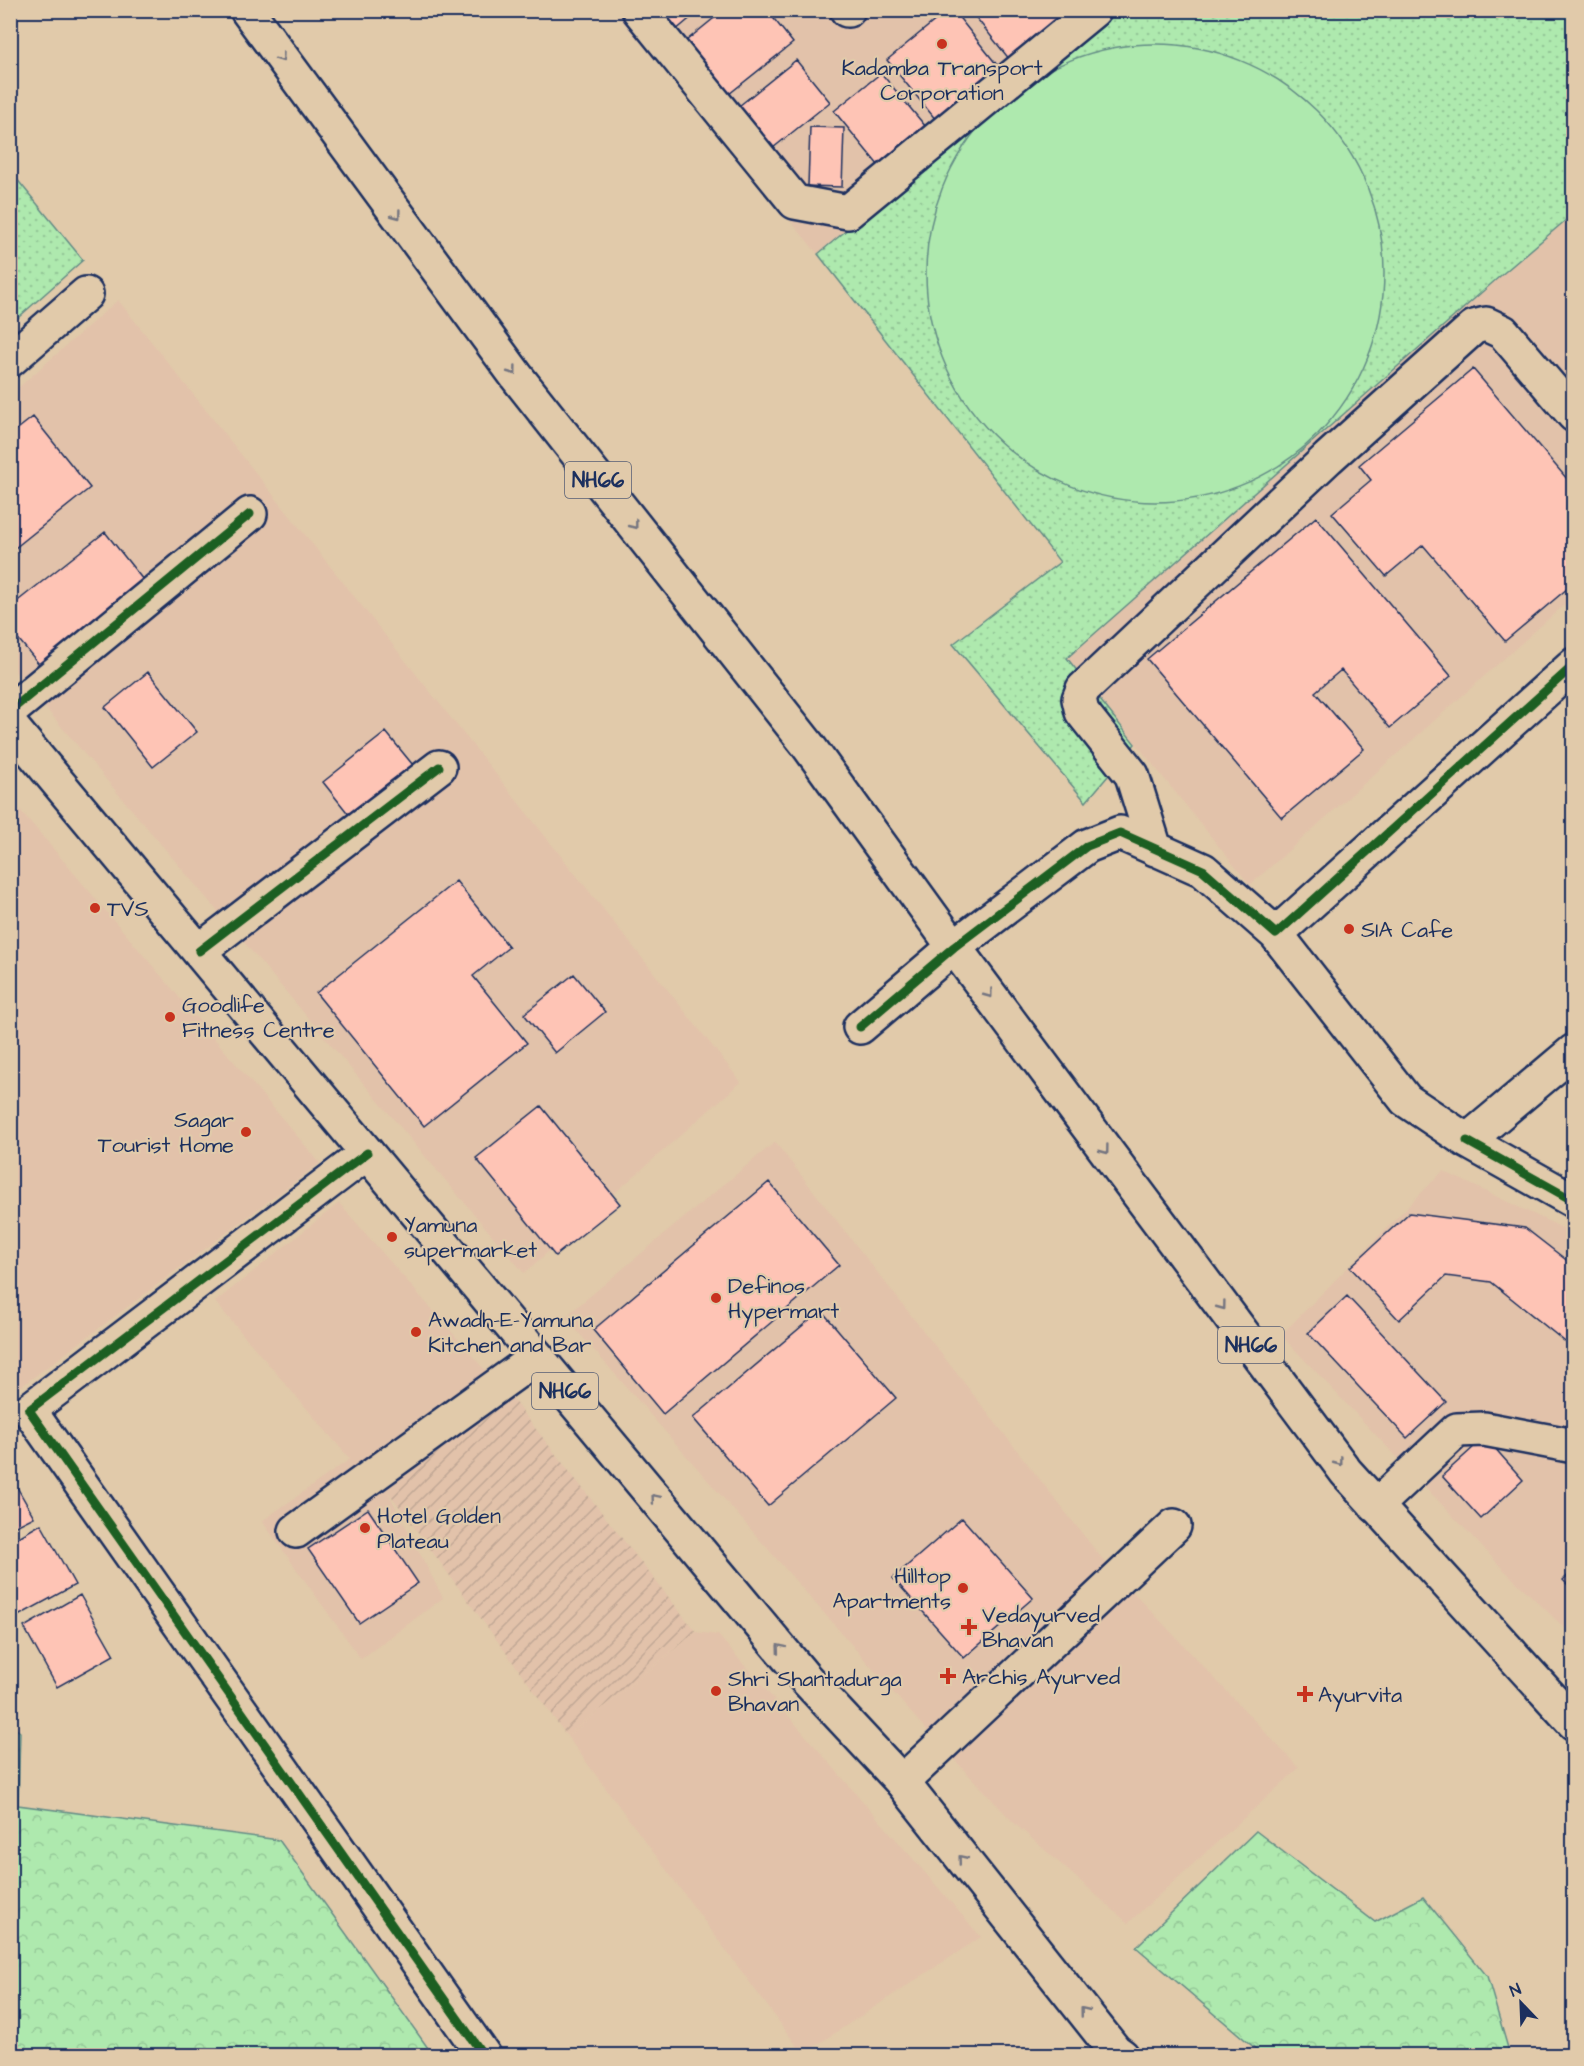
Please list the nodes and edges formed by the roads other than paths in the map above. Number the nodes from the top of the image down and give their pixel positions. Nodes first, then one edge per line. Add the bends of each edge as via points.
1 (247, 10) edge
2 (639, 10) edge
3 (1094, 10) edge
4 (86, 294) dead end
5 (10, 360) edge
6 (1574, 415) edge
7 (250, 514) dead end
8 (1574, 665) edge
9 (10, 711) edge
10 (10, 725) edge
11 (439, 767) dead end
12 (1155, 849) junction
13 (1276, 934) junction
14 (954, 947) junction
15 (199, 951) junction
16 (860, 1027) dead end
17 (1574, 1051) edge
18 (1467, 1141) junction
19 (367, 1153) junction
20 (1574, 1201) edge
21 (537, 1357) junction
22 (1574, 1446) edge
23 (1376, 1506) junction
24 (1174, 1526) dead end
25 (296, 1531) dead end
26 (1574, 1723) edge
27 (902, 1782) junction
28 (1118, 2054) edge
29 (484, 2055) edge

1 -> 14 main road, NH66 via 517,377 807,744
2 - 3 main road via 795,202 848,212
4 - 5 main road
6 - 12 main road via 1503,332 1486,324 1474,327 1328,458 1083,689 1079,699 1082,712 1132,775
7 - 9 main road
8 - 13 main road
10 - 15 main road, NH66
11 - 15 main road
12 - 13 main road via 1203,870
12 - 14 main road via 1120,833 1088,846
13 - 18 main road via 1406,1100
14 - 16 main road
14 -> 23 main road, NH66 via 1346,1473
15 - 19 main road, NH66
17 - 18 main road
18 - 20 main road
19 - 21 main road, NH66
19 - 29 main road via 29,1410
21 - 25 main road
27 -> 21 main road, NH66 via 806,1678
22 - 23 main road via 1484,1429 1457,1430
23 - 26 main road, NH66
24 - 27 main road
28 -> 27 main road, NH66

